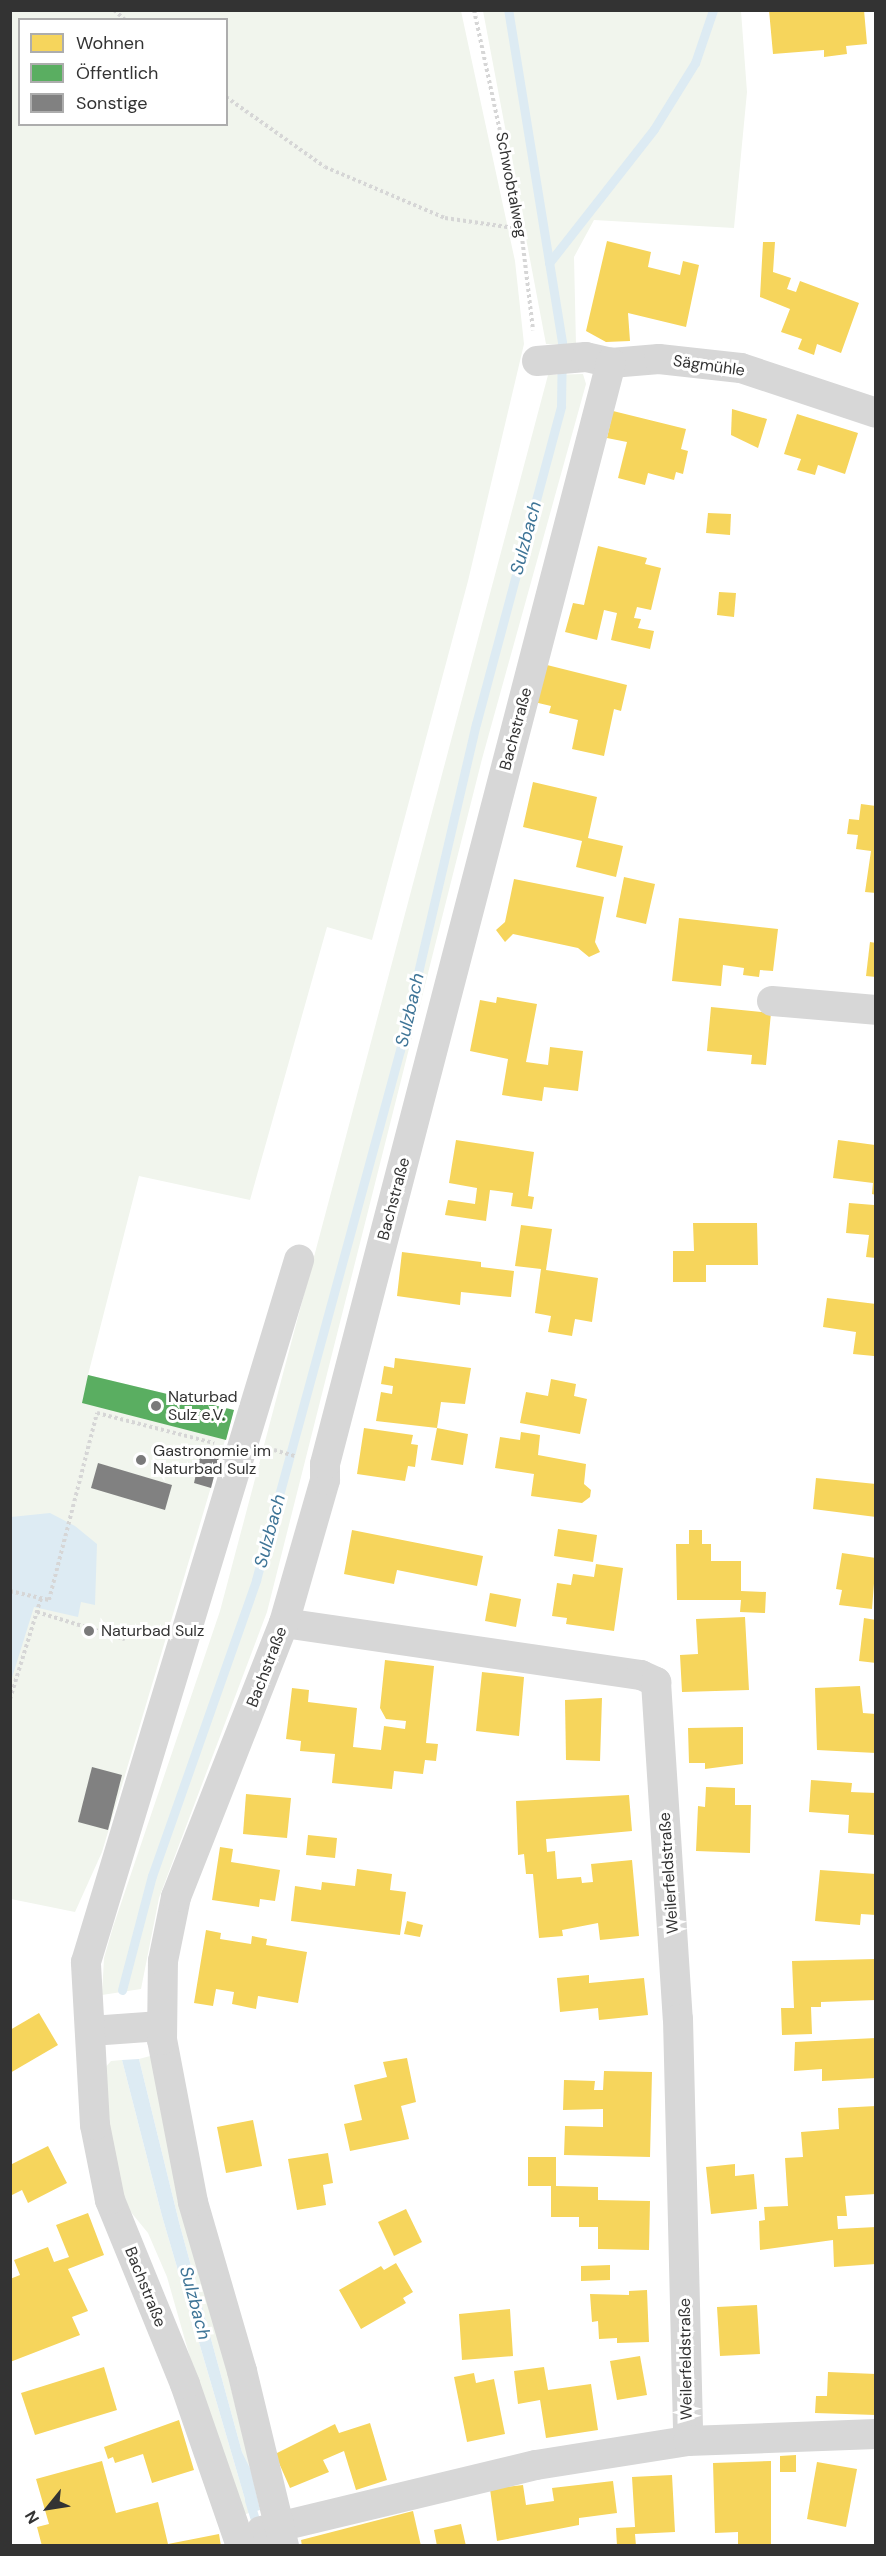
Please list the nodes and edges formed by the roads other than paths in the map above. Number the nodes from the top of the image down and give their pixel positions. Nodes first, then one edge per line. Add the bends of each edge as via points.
1 (545, 360) road end
2 (598, 360) junction
3 (876, 413) edge
4 (772, 1001) dead end
5 (876, 1010) edge
6 (299, 1260) dead end
7 (284, 1623) junction
8 (161, 2026) junction
9 (91, 2031) junction
10 (876, 2434) edge
11 (688, 2441) junction
12 (281, 2536) edge
13 (240, 2540) edge

1 - 2 street, Sägmühle
2 - 3 street, Sägmühle via 659,359 741,368
2 - 7 street, Bachstraße
4 - 5 street
6 - 9 street, Bachstraße via 86,1962
7 - 8 street, Bachstraße via 176,1897 163,1961
7 - 11 street, Weilerfeldstraße via 641,1675 656,1682 678,2019
8 - 9 street
8 - 12 street, Bachstraße via 193,2202 242,2371
9 - 13 street, Bachstraße via 95,2125 110,2200 185,2384
10 - 11 street, Weilerfeldstraße
11 - 12 street, Weilerfeldstraße via 536,2465
12 - 13 street, Bachstraße

